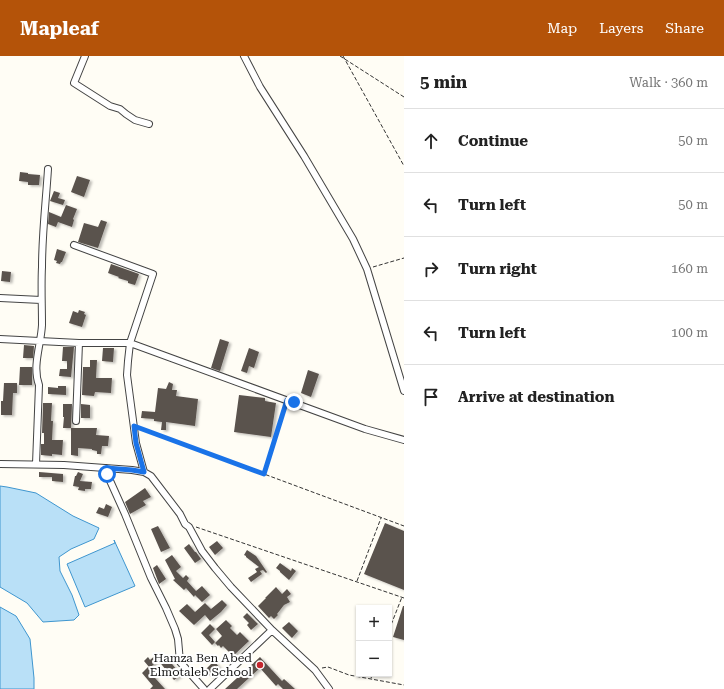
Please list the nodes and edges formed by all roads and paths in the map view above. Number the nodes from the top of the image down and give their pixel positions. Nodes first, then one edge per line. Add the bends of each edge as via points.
1 (85, 56) edge
2 (244, 56) edge
3 (340, 56) edge
4 (344, 57) edge
5 (404, 97) edge
6 (149, 124) dead end
7 (404, 166) edge
8 (48, 169) dead end
9 (74, 245) dead end
10 (404, 258) edge
11 (367, 269) junction
12 (0, 298) edge
13 (41, 300) junction
14 (0, 339) edge
15 (40, 340) junction
16 (80, 343) junction
17 (130, 343) junction
18 (404, 391) edge
19 (287, 400) junction
20 (76, 421) dead end
21 (134, 426) junction
22 (404, 440) edge
23 (0, 464) edge
24 (36, 464) junction
25 (106, 468) junction
26 (144, 472) junction
27 (264, 474) junction
28 (125, 514) junction
29 (118, 517) dead end
30 (381, 517) junction
31 (404, 526) edge
32 (189, 527) junction
33 (357, 581) junction
34 (403, 598) edge
35 (392, 623) edge
36 (272, 630) junction
37 (315, 670) junction
38 (371, 678) joint
39 (404, 685) edge
40 (204, 689) edge
41 (210, 689) edge
42 (329, 689) edge

1 - 6 street via 74,83 135,120
2 - 11 street via 260,87 353,239
3 - 4 path
4 - 5 path
4 - 7 path
8 - 13 street
9 - 17 street via 153,274
10 - 11 path
11 - 18 street
12 - 13 street
13 - 15 street
14 - 15 street
15 - 16 street
15 - 24 street via 36,378 39,385
16 - 17 street
16 - 20 street
17 - 19 street
17 - 21 street via 127,375
19 - 22 street
19 - 27 path
21 - 26 street
21 - 27 path
23 - 24 street
24 - 25 street
25 - 26 street
25 - 28 street
26 - 32 street via 151,476
27 - 30 path
28 - 29 street
28 - 40 street via 151,578 176,629 180,662
30 - 31 path
30 - 33 path
32 - 33 path via 193,526
32 - 36 street via 202,551 231,588
33 - 34 path
34 - 35 path
36 - 37 street
36 - 41 street
37 - 38 path via 328,667 349,675
37 - 42 street
38 - 39 path

